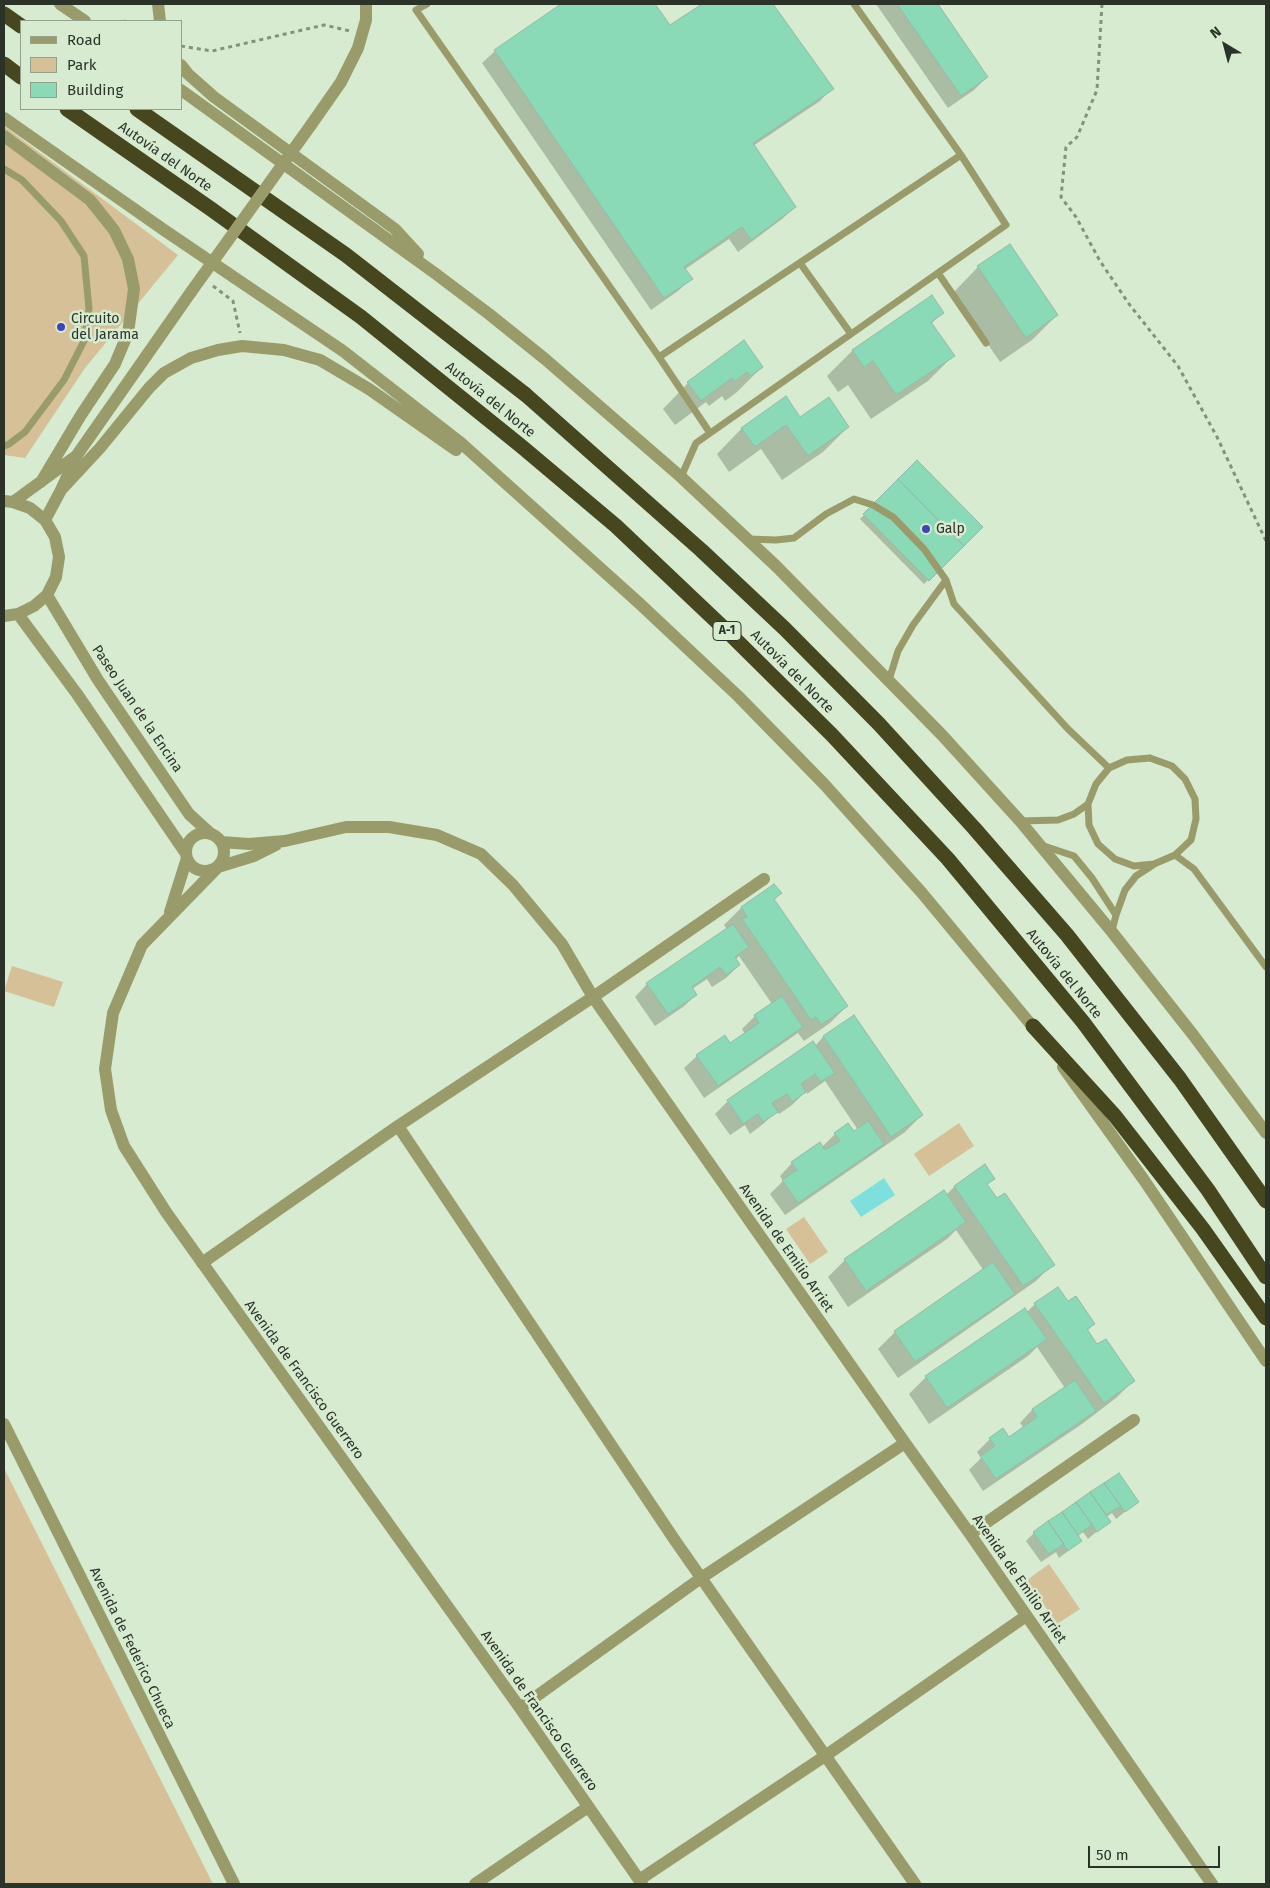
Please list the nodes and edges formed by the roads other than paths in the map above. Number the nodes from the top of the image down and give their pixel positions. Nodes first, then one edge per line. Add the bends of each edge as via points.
1 (60, 4) edge
2 (158, 4) edge
3 (366, 4) edge
4 (426, 4) edge
5 (854, 4) edge
6 (4, 14) edge
7 (84, 20) edge
8 (160, 20) edge
9 (20, 25) edge
10 (4, 64) edge
11 (182, 66) edge
12 (20, 76) edge
13 (182, 91) edge
14 (68, 110) edge
15 (138, 110) edge
16 (4, 118) edge
17 (4, 136) edge
18 (961, 155) junction
19 (4, 169) edge
20 (800, 263) junction
21 (938, 273) junction
22 (436, 274) junction
23 (851, 334) junction
24 (986, 343) dead end
25 (659, 357) junction
26 (710, 433) junction
27 (4, 446) edge
28 (77, 456) junction
29 (681, 477) junction
30 (41, 482) junction
31 (61, 490) junction
32 (8, 501) edge
33 (538, 512) junction
34 (45, 520) junction
35 (747, 539) junction
36 (946, 580) junction
37 (47, 595) junction
38 (18, 614) junction
39 (4, 616) edge
40 (888, 680) junction
41 (1109, 768) junction
42 (1088, 804) junction
43 (1020, 821) junction
44 (216, 838) junction
45 (285, 840) junction
46 (1040, 844) junction
47 (186, 855) junction
48 (1175, 855) junction
49 (1154, 864) junction
50 (218, 867) junction
51 (764, 879) dead end
52 (170, 915) junction
53 (1116, 915) junction
54 (1112, 932) junction
55 (1266, 967) edge
56 (593, 997) junction
57 (1033, 1026) junction
58 (398, 1126) junction
59 (1266, 1133) edge
60 (1266, 1201) edge
61 (202, 1263) junction
62 (1266, 1277) edge
63 (1266, 1318) edge
64 (1266, 1361) edge
65 (1134, 1420) dead end
66 (4, 1424) edge
67 (905, 1444) junction
68 (970, 1534) junction
69 (701, 1578) junction
70 (1026, 1616) junction
71 (520, 1708) junction
72 (825, 1756) junction
73 (588, 1807) junction
74 (640, 1882) edge
75 (234, 1884) edge
76 (475, 1884) edge
77 (915, 1884) edge
78 (1212, 1884) edge

1 - 7 street
2 - 8 street
3 - 28 street, bridge via 366,20 358,48 341,82
4 - 25 lane via 416,10
5 - 18 lane
6 - 9 highway
10 - 12 highway
11 - 22 street via 214,97 394,229
13 - 22 street
14 - 62 highway, Autovía del Norte / A-1 via 361,317 616,526 731,635 832,735 948,859 1083,1022 1208,1190
15 - 60 highway, Autovía del Norte via 346,255 526,395 785,629 879,724 1067,935 1180,1079
16 - 33 street via 343,351 461,444
17 - 30 street via 90,200 114,230 128,259 134,289 128,333 115,364
18 - 20 lane
18 - 21 lane via 1006,225
19 - 27 lane via 22,180 60,221 84,256 89,309 84,341 64,380 25,432
20 - 23 lane
20 - 25 lane
21 - 23 lane
21 - 24 lane
22 - 29 street via 545,360
23 - 26 lane
25 - 26 lane
26 - 29 lane via 696,443
28 - 30 street
28 - 31 street
29 - 35 street
30 - 32 street
31 - 33 street via 164,373 191,358 242,346 284,350 320,360 434,433
31 - 34 street
32 - 34 street via 30,508
33 - 57 street via 738,696 922,893
34 - 37 street via 55,537 59,557 56,577
35 - 36 lane via 794,538 826,514 854,499 873,505 893,517 924,548
35 - 40 street
36 - 40 lane via 913,624 898,651
36 - 41 lane via 954,604 1068,729
37 - 38 street
37 - 44 street, Paseo Juan de la Encina via 98,680 189,814
38 - 39 street
38 - 47 street via 77,694
40 - 43 street
41 - 42 lane via 1096,784
41 - 48 lane via 1127,760 1150,758 1172,766 1185,779 1195,799 1196,819 1191,840
42 - 43 lane via 1058,820
42 - 49 lane via 1089,825 1098,844 1115,859 1134,866
43 - 46 street
44 - 45 street, Avenida de Emilio Arriet via 248,844
44 - 47 street via 201,833 195,836 190,840
44 - 50 street via 224,850
45 - 50 street via 254,856
45 - 56 street, Avenida de Emilio Arriet via 346,827 389,827 437,835 480,854 514,885 562,944
46 - 53 lane via 1074,856
46 - 54 street
47 - 50 street via 190,864 200,871
47 - 52 street, Avenida de Francisco Guerrero
48 - 49 lane
48 - 55 lane via 1194,869
49 - 53 lane via 1136,876 1125,890
50 - 52 street
51 - 56 street
52 - 61 street, Avenida de Francisco Guerrero via 142,945 113,1014 105,1069 110,1110 124,1146
53 - 54 lane
54 - 59 street
56 - 58 street
56 - 67 street, Avenida de Emilio Arriet
57 - 63 highway via 1115,1116 1203,1229
57 - 64 street via 1144,1180
58 - 61 street
58 - 69 street
61 - 71 street, Avenida de Francisco Guerrero
65 - 68 street
66 - 75 street, Avenida de Federico Chueca
67 - 68 street, Avenida de Emilio Arriet
67 - 69 street
68 - 70 street, Avenida de Emilio Arriet
69 - 71 street
69 - 72 street
70 - 72 street
70 - 78 street, Avenida de Emilio Arriet
71 - 73 street, Avenida de Francisco Guerrero
72 - 74 street
72 - 77 street
73 - 74 street, Avenida de Francisco Guerrero
73 - 76 street

